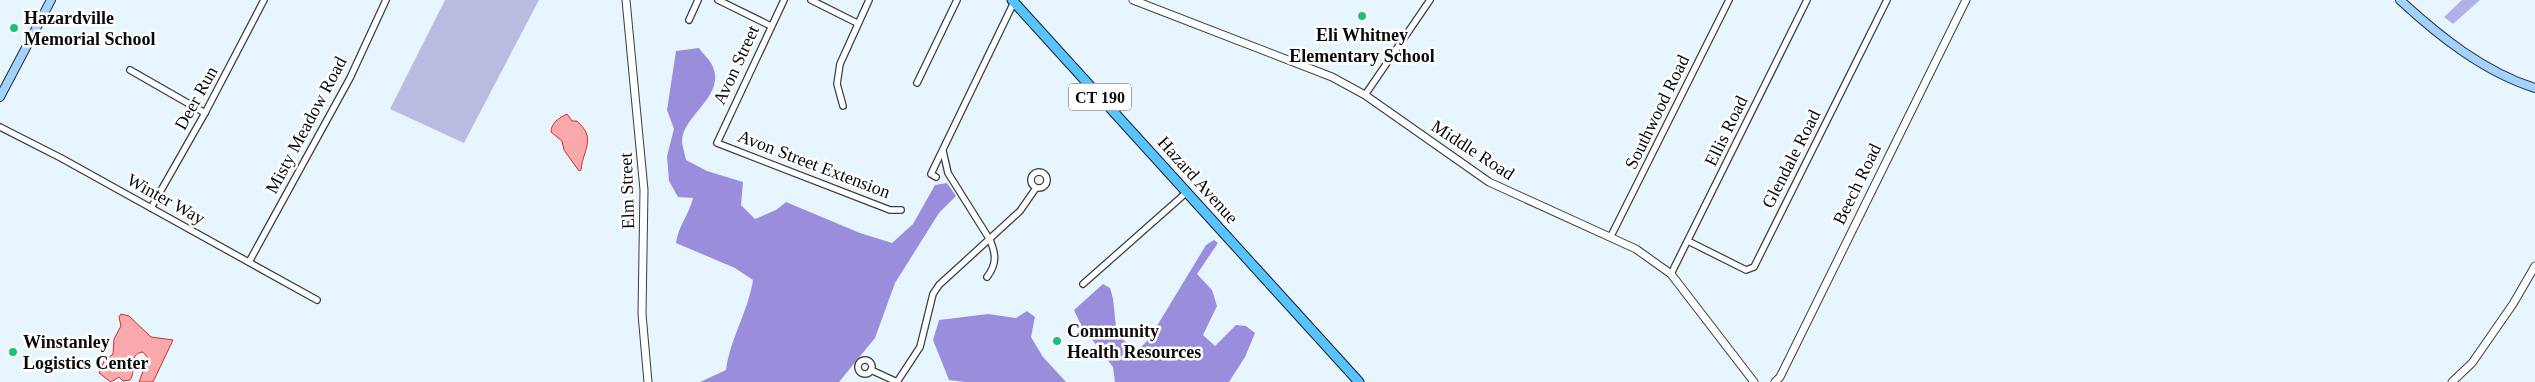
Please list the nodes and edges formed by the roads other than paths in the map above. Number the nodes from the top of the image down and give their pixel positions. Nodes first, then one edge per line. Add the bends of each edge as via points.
1 (51, 0) edge
2 (264, 0) edge
3 (386, 0) edge
4 (626, 0) edge
5 (698, 0) edge
6 (718, 0) edge
7 (784, 0) edge
8 (810, 0) edge
9 (869, 0) edge
10 (958, 0) edge
11 (1133, 0) edge
12 (1430, 0) edge
13 (1729, 0) edge
14 (1807, 0) edge
15 (1887, 0) edge
16 (1966, 0) edge
17 (2400, 0) edge
18 (1014, 1) edge
19 (689, 20) dead end
20 (857, 23) junction
21 (771, 26) junction
22 (130, 70) dead end
23 (917, 83) dead end
24 (2535, 88) edge
25 (1365, 95) junction
26 (0, 97) edge
27 (843, 106) dead end
28 (205, 113) junction
29 (0, 127) edge
30 (717, 144) joint
31 (943, 151) junction
32 (936, 177) dead end
33 (1036, 188) dead end
34 (1187, 192) junction
35 (151, 208) junction
36 (901, 210) dead end
37 (1611, 236) junction
38 (990, 240) junction
39 (1688, 241) junction
40 (249, 262) junction
41 (2535, 266) edge
42 (1671, 274) junction
43 (988, 277) dead end
44 (2532, 280) edge
45 (1083, 284) dead end
46 (317, 300) dead end
47 (871, 370) dead end
48 (648, 382) edge
49 (897, 382) edge
50 (1359, 382) edge
51 (1754, 382) edge
52 (1775, 382) edge
53 (2452, 382) edge

1 - 26 main road
2 - 28 street, Deer Run
3 - 40 street, Misty Meadow Road via 350,78
4 - 48 street, Elm Street via 644,190 642,314
5 - 19 street
6 - 21 street
7 - 21 street, Avon Street
8 - 20 street
9 - 20 street
10 - 23 street
11 - 25 street, Middle Road via 1332,77
12 - 25 street
13 - 37 street, Southwood Road
14 - 39 street, Ellis Road
15 - 39 street, Glendale Road via 1754,267 1746,270
16 - 52 street, Beech Road
17 - 24 main road via 2430,27 2482,62
18 - 31 street
18 - 34 main road, Hazard Avenue / CT 190
20 - 27 street via 838,71 837,84
21 - 30 street, Avon Street
22 - 28 street
25 - 37 street, Middle Road via 1489,182
28 - 35 street, Deer Run
29 - 35 street, Winter Way
30 - 36 street, Avon Street Extension via 890,210
31 - 32 street via 931,174
31 - 38 street via 948,173
33 - 38 street via 1020,212
34 - 45 street
34 - 50 main road, Hazard Avenue / CT 190
35 - 40 street, Winter Way
37 - 42 street, Middle Road
38 - 43 street via 995,256 994,269
38 - 49 street via 933,294 920,347
39 - 42 street, Ellis Road
40 - 46 street, Winter Way
41 - 44 street
42 - 51 street, Middle Road
44 - 53 street via 2472,363
47 - 49 street

